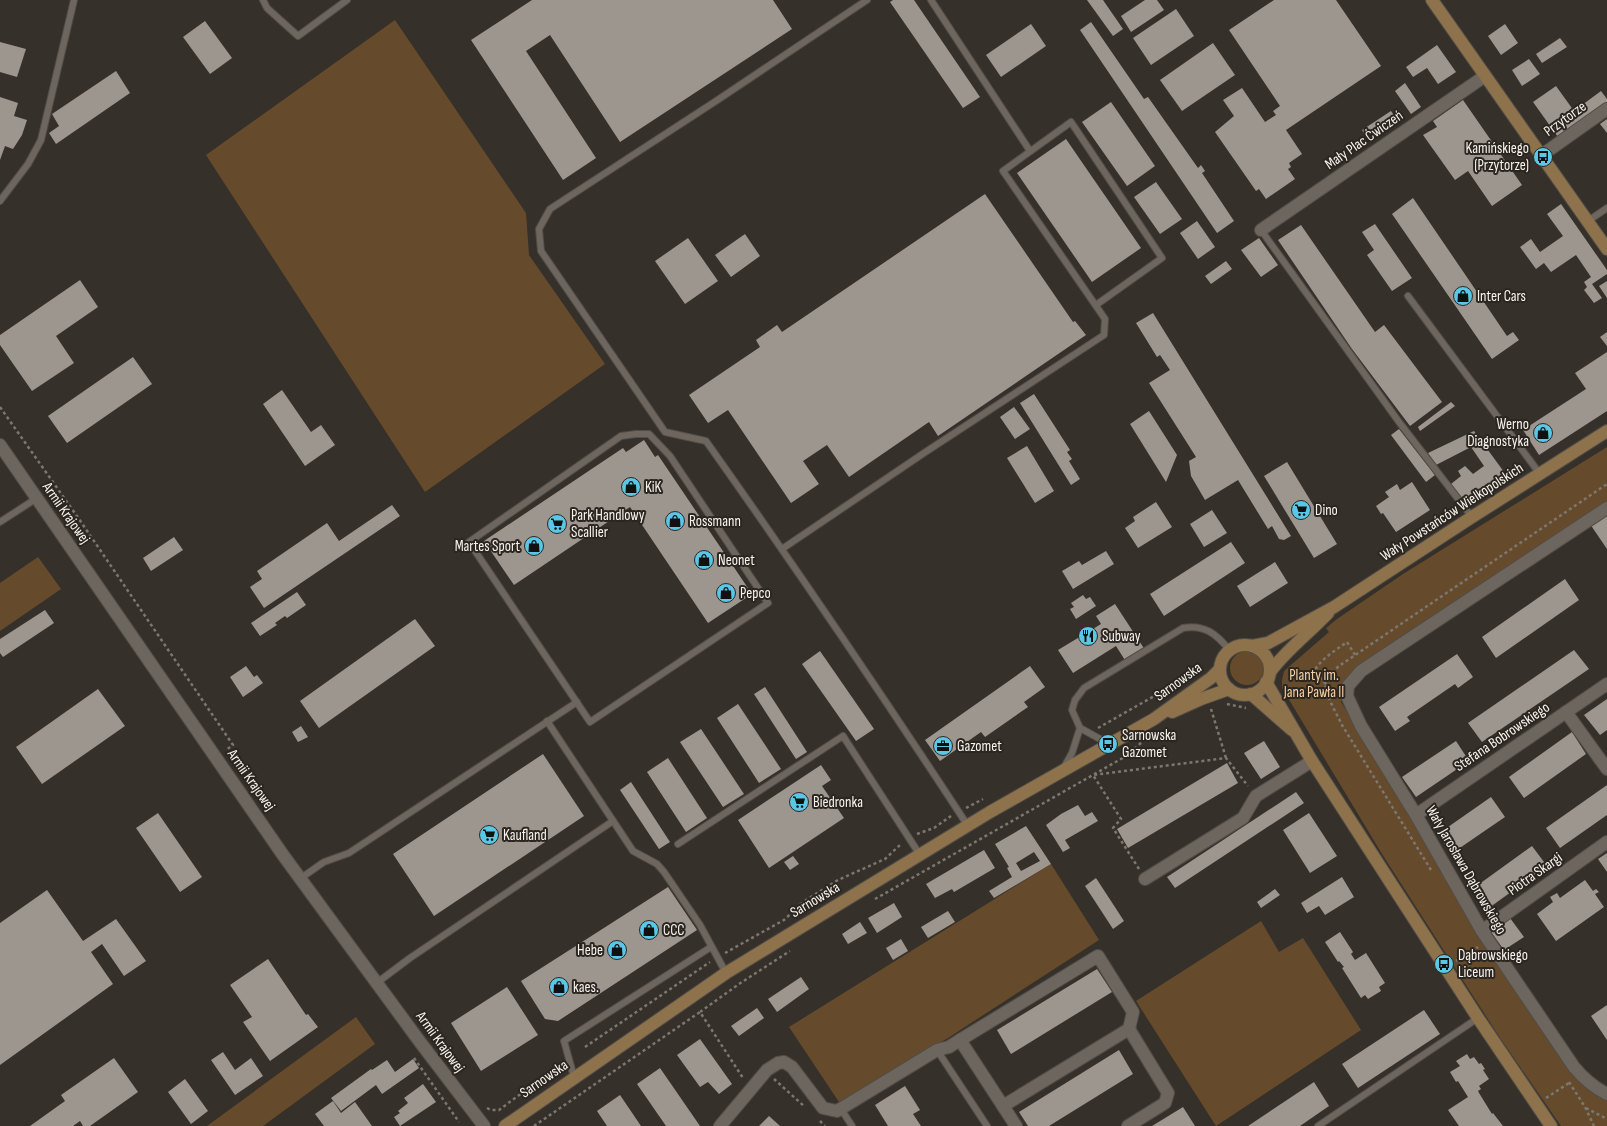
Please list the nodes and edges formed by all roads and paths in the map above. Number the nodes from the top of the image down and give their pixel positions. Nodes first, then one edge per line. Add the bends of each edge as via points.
1 (74, 0) edge
2 (263, 0) edge
3 (347, 0) edge
4 (867, 0) edge
5 (931, 0) edge
6 (1432, 0) edge
7 (1485, 76) junction
8 (1607, 109) edge
9 (1030, 151) junction
10 (1542, 155) junction
11 (0, 201) edge
12 (1607, 208) edge
13 (1588, 221) junction
14 (1261, 230) joint
15 (1607, 249) edge
16 (1408, 296) dead end
17 (1096, 306) junction
18 (0, 406) edge
19 (1607, 431) edge
20 (0, 445) edge
21 (1540, 474) junction
22 (37, 498) junction
23 (1607, 508) edge
24 (1472, 516) junction
25 (0, 522) edge
26 (782, 549) junction
27 (1334, 607) junction
28 (1252, 646) junction
29 (1229, 650) junction
30 (1355, 655) dead end
31 (1220, 669) junction
32 (1268, 677) junction
33 (1326, 684) dead end
34 (1607, 684) edge
35 (1229, 689) junction
36 (1251, 694) junction
37 (577, 702) junction
38 (1223, 703) dead end
39 (1209, 705) dead end
40 (1250, 711) dead end
41 (1566, 712) junction
42 (1154, 719) junction
43 (547, 721) junction
44 (1080, 728) junction
45 (1293, 731) junction
46 (1145, 740) dead end
47 (1111, 742) junction
48 (233, 745) dead end
49 (1226, 758) junction
50 (1312, 761) junction
51 (1607, 769) edge
52 (1062, 771) junction
53 (1093, 776) junction
54 (1256, 796) junction
55 (1416, 815) junction
56 (613, 821) junction
57 (968, 826) junction
58 (1607, 842) edge
59 (678, 844) dead end
60 (920, 855) junction
61 (301, 878) junction
62 (1145, 879) joint
63 (872, 901) dead end
64 (1482, 931) junction
65 (1479, 946) dead end
66 (711, 947) junction
67 (796, 947) dead end
68 (1456, 960) dead end
69 (726, 973) junction
70 (378, 982) junction
71 (700, 1012) junction
72 (1478, 1018) junction
73 (1129, 1029) junction
74 (960, 1040) junction
75 (937, 1050) junction
76 (558, 1066) dead end
77 (574, 1077) junction
78 (772, 1077) dead end
79 (753, 1088) junction
80 (1607, 1094) edge
81 (482, 1105) dead end
82 (1003, 1106) junction
83 (1586, 1107) dead end
84 (841, 1109) junction
85 (809, 1111) dead end
86 (815, 1116) dead end
87 (1607, 1119) edge
88 (484, 1126) edge
89 (505, 1126) edge
90 (534, 1126) edge
91 (720, 1126) edge
92 (825, 1126) edge
93 (852, 1126) edge
94 (987, 1126) edge
95 (1016, 1126) edge
96 (1128, 1126) edge
97 (1318, 1126) edge
98 (1551, 1126) edge

1 - 11 lane via 41,140 28,164
2 - 3 lane via 267,8 298,36
4 - 26 lane via 550,209 539,229 541,251 665,432 706,441
5 - 9 lane
6 - 7 main road
7 - 10 main road
7 - 14 street, Mały Plac Ćwiczeń
8 - 10 street, Przytorze
9 - 17 lane via 1003,171
9 - 17 lane via 1071,122 1162,258
10 - 13 main road
12 - 13 lane
13 - 15 main road
14 - 24 lane via 1399,422
16 - 21 lane
17 - 26 lane via 1105,319 1104,335
18 - 48 path
19 - 21 main road, Wały Powstańców Wielkopolskich
20 - 22 street, Armii Krajowej
21 - 24 main road, Wały Powstańców Wielkopolskich
22 - 25 lane
22 - 61 street, Armii Krajowej
23 - 55 street, Wały Jarosława Dąbrowskiego via 1392,650 1362,671 1348,686 1347,696 1352,709
24 - 27 main road, Wały Powstańców Wielkopolskich
26 - 57 lane
27 - 28 main road, Wały Powstańców Wielkopolskich via 1268,643
27 - 32 main road, Wały Powstańców Wielkopolskich via 1311,632 1279,660
28 - 29 main road via 1240,645
28 - 32 main road via 1258,648 1266,657 1269,664
29 - 31 main road via 1221,662
29 - 44 lane via 1216,635 1207,630 1195,626 1178,630 1084,688 1075,700 1072,710
30 - 33 path via 1347,642 1329,654 1316,668 1319,678
31 - 35 main road via 1220,677
31 - 42 main road, Sarnowska
32 - 36 main road via 1258,691
32 - 45 main road
34 - 41 street, Stefana Bobrowskiego
35 - 36 main road via 1243,695
35 - 42 main road, Sarnowska
36 - 45 main road
37 - 37 lane via 469,542 621,436 649,434 670,456 768,603 590,722
37 - 43 lane
38 - 40 path via 1244,707
39 - 49 path
41 - 51 street
41 - 55 street, Stefana Bobrowskiego
42 - 47 main road, Sarnowska
43 - 56 lane
43 - 61 lane via 349,853 324,862
44 - 47 lane
44 - 52 lane via 1072,753
45 - 50 main road
46 - 53 path via 1128,755
47 - 52 main road, Sarnowska
49 - 53 path
49 - 54 path
50 - 54 street
50 - 72 main road
52 - 57 main road, Sarnowska
53 - 62 path via 1121,819 1113,828
53 - 63 path
54 - 62 street via 1243,818
55 - 64 street, Wały Jarosława Dąbrowskiego
56 - 66 lane via 633,851 657,864 664,872 700,925
56 - 70 lane
57 - 60 main road, Sarnowska
58 - 64 street, Piotra Skargi
59 - 60 lane via 843,736
60 - 69 main road, Sarnowska
61 - 70 street, Armii Krajowej
64 - 80 street, Wały Jarosława Dąbrowskiego via 1574,1067 1587,1082
65 - 68 path
66 - 69 lane
66 - 77 lane via 564,1041
67 - 71 path
69 - 77 main road, Sarnowska
70 - 88 street, Armii Krajowej
71 - 79 path via 744,1080
71 - 90 path
72 - 97 lane
72 - 98 main road
73 - 74 street via 1133,1012 1098,956
73 - 82 street
73 - 96 street via 1168,1093 1165,1103
74 - 75 street via 949,1047
74 - 82 street
75 - 84 street
75 - 94 lane
76 - 81 path via 499,1110 491,1110
77 - 89 main road, Sarnowska
78 - 85 path
79 - 84 street via 771,1067 784,1062 796,1072 823,1108 832,1111
79 - 91 street
82 - 95 street
83 - 87 path
84 - 93 lane
86 - 92 path

